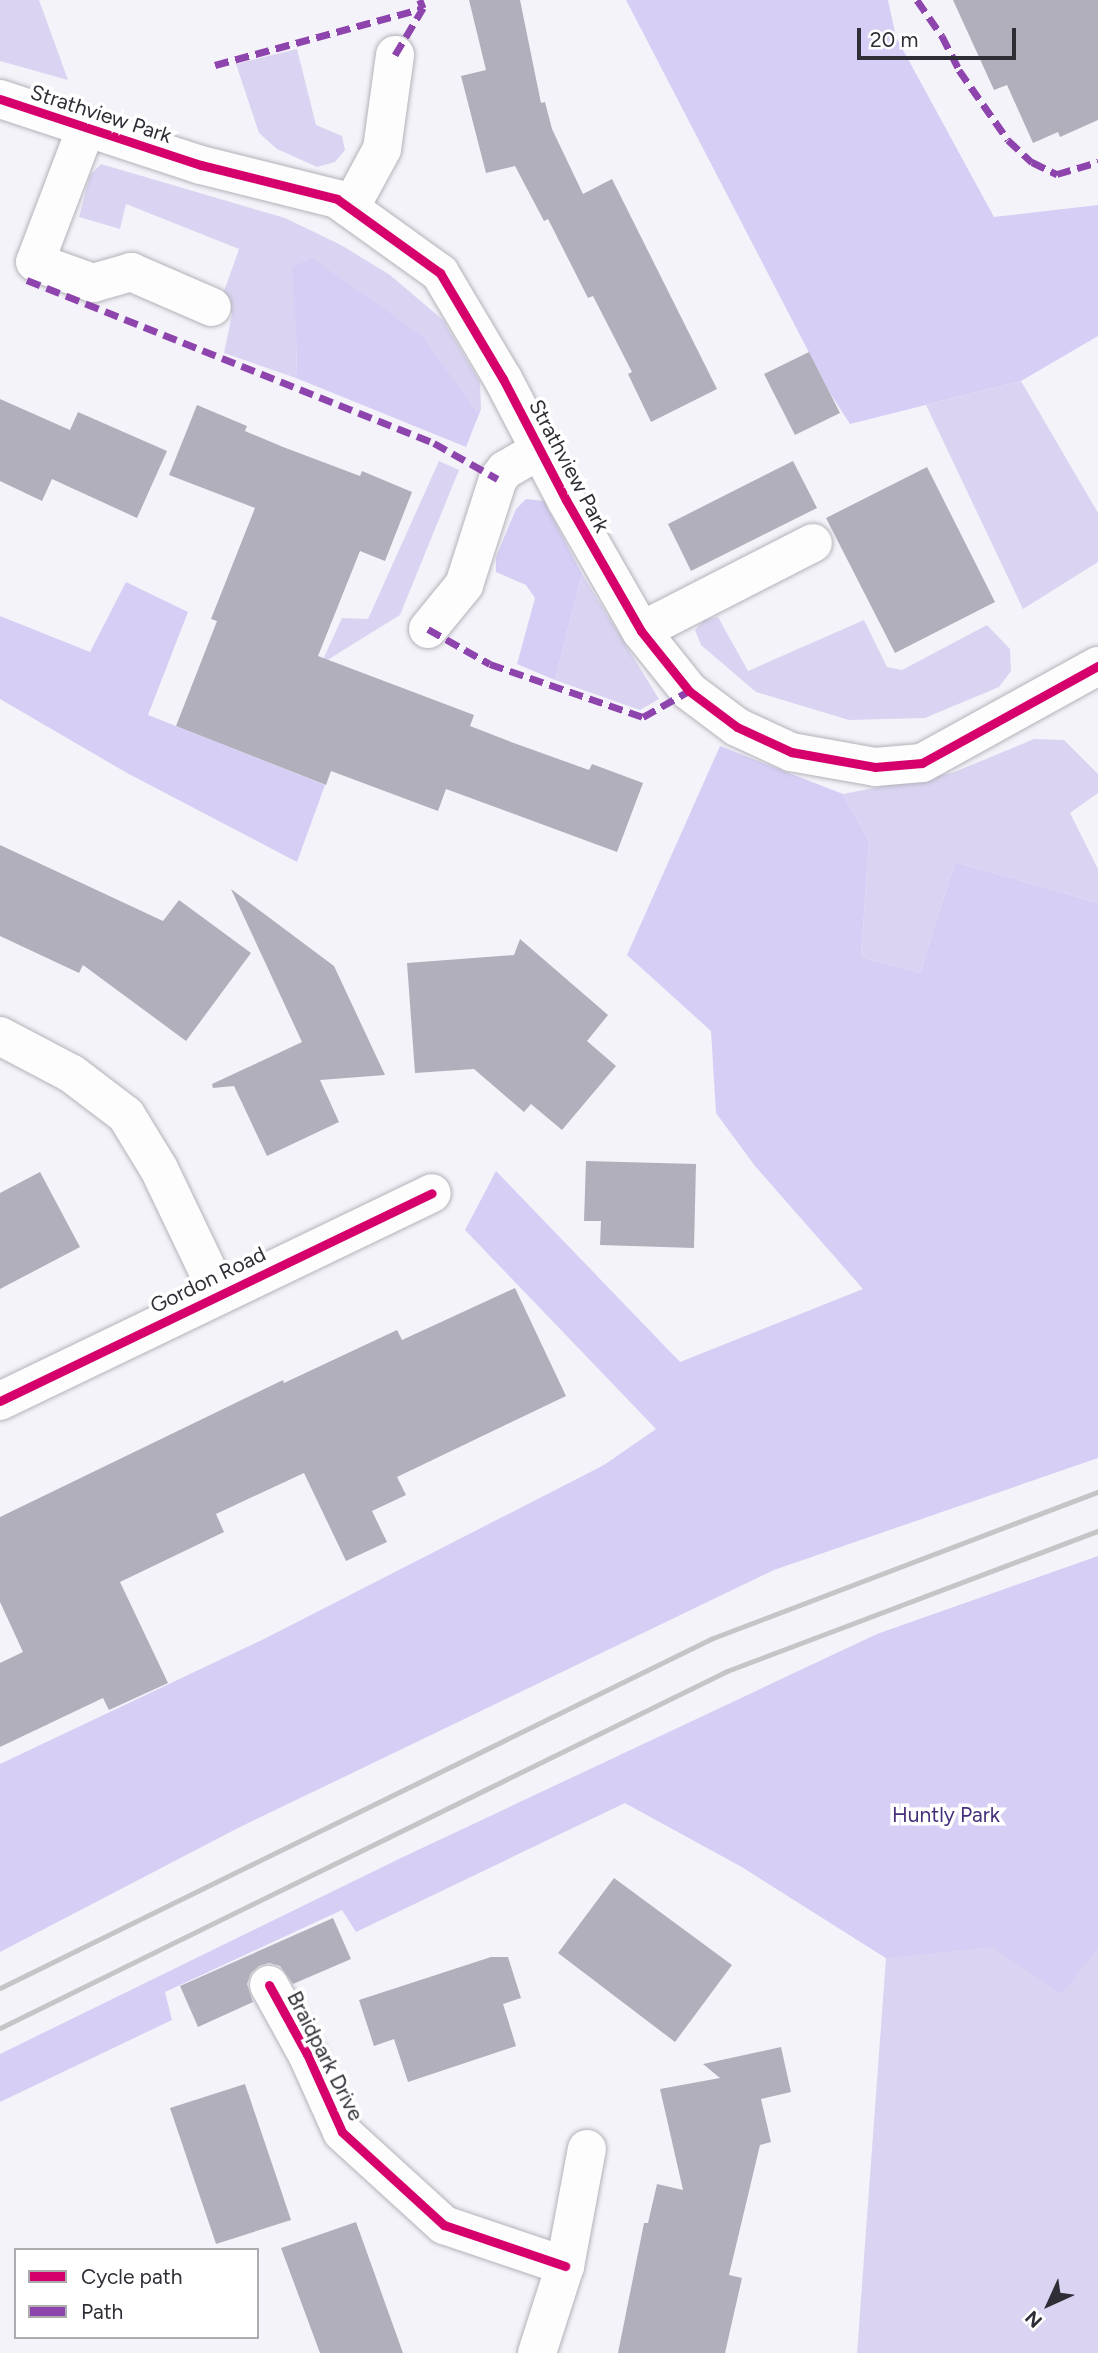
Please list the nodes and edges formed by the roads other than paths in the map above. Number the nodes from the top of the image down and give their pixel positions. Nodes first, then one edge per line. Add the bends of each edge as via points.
1 (395, 55) dead end
2 (0, 99) edge
3 (86, 128) junction
4 (350, 208) junction
5 (212, 307) dead end
6 (539, 450) junction
7 (813, 543) dead end
8 (428, 629) dead end
9 (641, 631) junction
10 (1098, 666) edge
11 (0, 1036) edge
12 (432, 1193) dead end
13 (219, 1294) junction
14 (0, 1401) edge
15 (269, 1985) dead end
16 (587, 2149) dead end
17 (565, 2266) junction
18 (537, 2353) edge

1 - 4 street via 382,149
2 - 3 street, Strathview Park
3 - 4 street, Strathview Park via 201,165 337,199
3 - 5 street, Strathview Park via 35,262 93,283 131,272
4 - 6 street, Strathview Park via 440,273
6 - 8 street, Strathview Park via 498,479 464,584
6 - 9 street, Strathview Park
7 - 9 street
9 - 10 street, Strathview Park via 689,691 737,727 791,751 875,767 922,763
11 - 13 street via 72,1074 126,1115 159,1169
12 - 13 street, Gordon Road
13 - 14 street, Gordon Road
15 - 17 street, Braidpark Drive via 307,2054 341,2132 443,2225
16 - 17 street
17 - 18 street

